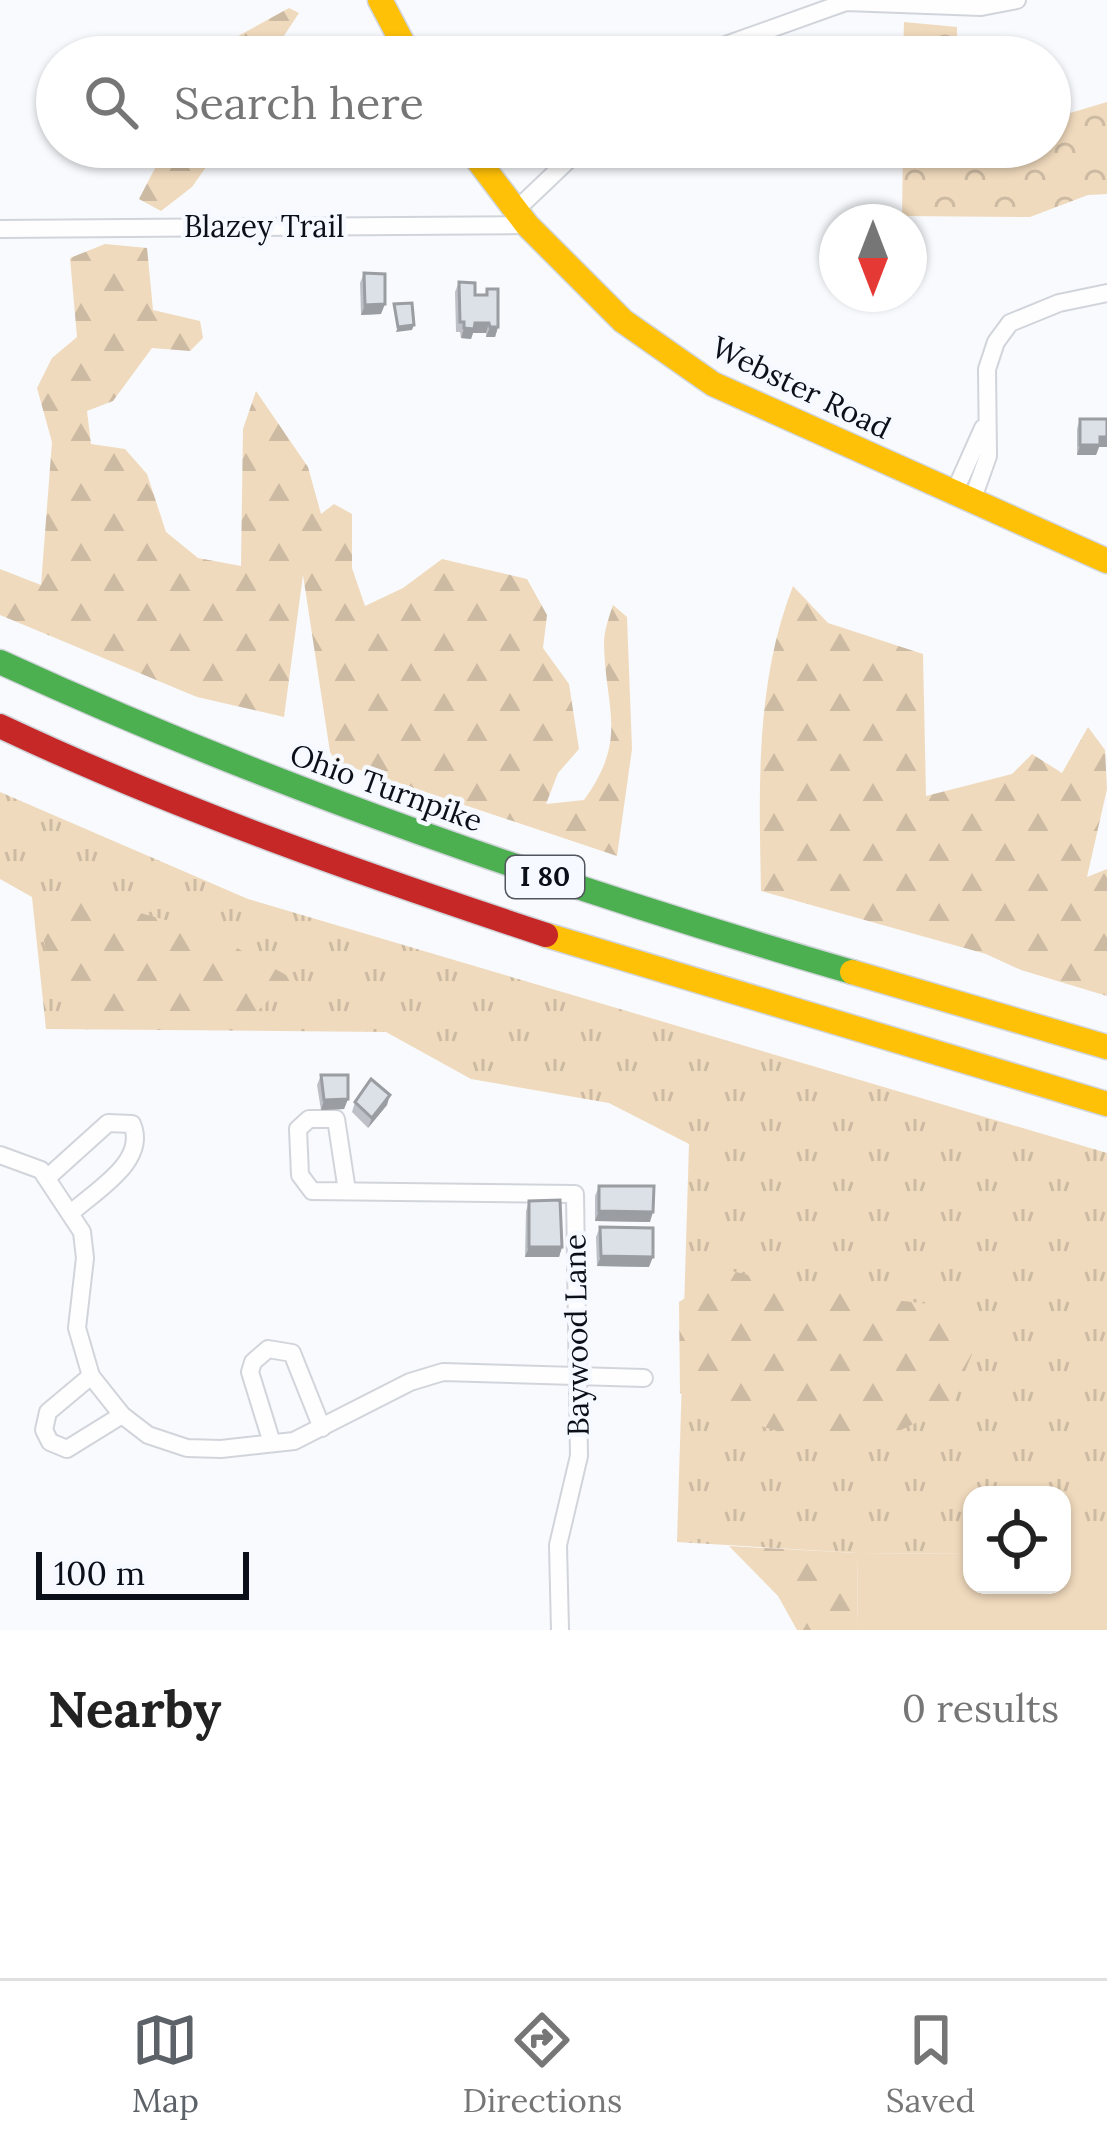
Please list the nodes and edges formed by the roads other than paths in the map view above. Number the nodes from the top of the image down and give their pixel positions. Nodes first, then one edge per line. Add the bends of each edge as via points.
1 (380, 0) edge
2 (1017, 0) edge
3 (845, 1) edge
4 (399, 36) edge
5 (749, 36) edge
6 (484, 168) edge
7 (564, 168) edge
8 (522, 217) junction
9 (0, 229) edge
10 (1107, 292) edge
11 (963, 497) junction
12 (1107, 561) edge
13 (0, 662) edge
14 (0, 726) edge
15 (1107, 1047) edge
16 (1107, 1104) edge
17 (0, 1155) edge
18 (47, 1178) junction
19 (347, 1191) junction
20 (71, 1213) junction
21 (576, 1374) junction
22 (91, 1376) junction
23 (644, 1378) dead end
24 (122, 1415) junction
25 (322, 1428) junction
26 (272, 1443) junction
27 (560, 1630) edge

1 - 4 main road
2 - 3 street via 981,7
3 - 5 street
6 - 8 main road, Webster Road
7 - 8 street
8 - 9 street, Blazey Trail
8 - 11 main road, Webster Road via 623,321 713,384
10 - 11 street via 1010,323 996,342
11 - 12 main road, Webster Road
13 - 15 main road, Ohio Turnpike / I 80 via 352,811 638,909
14 - 16 main road, I 80 via 349,868 612,958
17 - 18 street
18 - 20 street
18 - 20 street via 108,1123 132,1124 137,1148
19 - 19 street, Baywood Lane via 336,1119 309,1119 298,1129 300,1175 312,1191
19 - 21 street, Baywood Lane via 575,1194
20 - 22 street via 82,1232 77,1328
21 - 23 street
21 - 25 street via 443,1372
21 - 27 street, Baywood Lane via 579,1456 558,1545
22 - 24 street
22 - 24 street via 48,1412 50,1442 76,1446
24 - 26 street via 148,1435 187,1448
25 - 26 street
25 - 26 street via 292,1353 268,1348 250,1372

